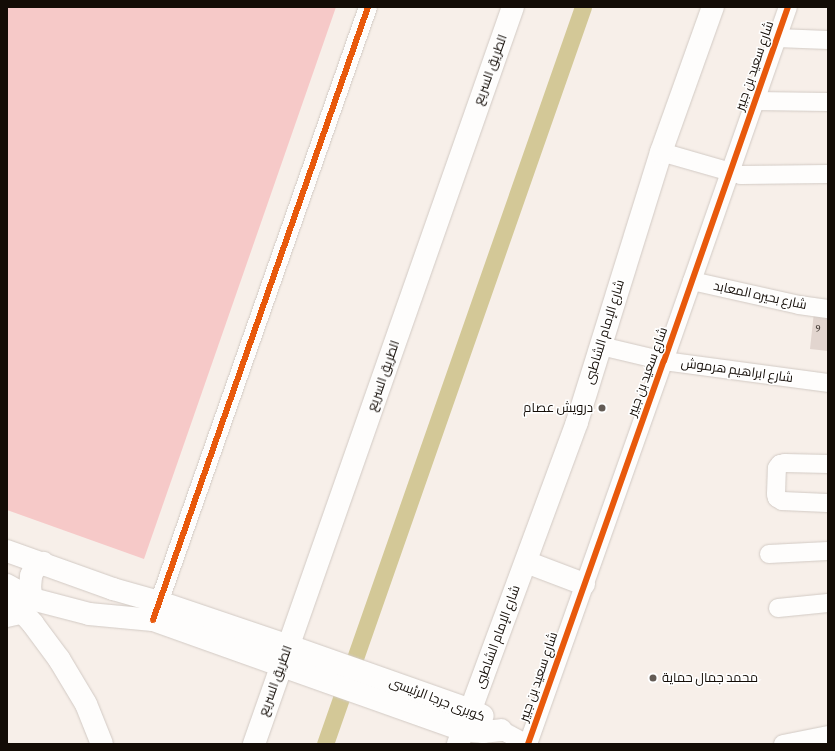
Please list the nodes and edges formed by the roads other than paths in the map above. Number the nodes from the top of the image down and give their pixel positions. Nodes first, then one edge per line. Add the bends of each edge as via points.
1 (368, 7) edge
2 (513, 7) edge
3 (713, 7) edge
4 (788, 7) edge
5 (777, 38) junction
6 (828, 40) edge
7 (755, 101) junction
8 (828, 102) edge
9 (662, 152) junction
10 (730, 173) junction
11 (828, 174) edge
12 (692, 281) junction
13 (828, 309) edge
14 (600, 346) junction
15 (664, 362) junction
16 (828, 383) edge
17 (828, 464) edge
18 (827, 503) edge
19 (7, 551) edge
20 (828, 551) edge
21 (769, 554) dead end
22 (526, 562) junction
23 (43, 563) junction
24 (584, 584) junction
25 (7, 585) edge
26 (7, 595) edge
27 (828, 603) edge
28 (778, 608) dead end
29 (21, 610) edge
30 (166, 614) junction
31 (285, 656) junction
32 (464, 728) edge
33 (501, 730) joint
34 (828, 735) edge
35 (102, 744) edge
36 (254, 744) edge
37 (527, 744) edge
38 (783, 744) edge

1 - 30 street
2 - 31 main road, الطريق السريع
3 - 9 main road, شارع الإمام الشاطبى
4 - 5 street, شارع سعيد بن جبير
5 - 6 street
5 - 7 street, شارع سعيد بن جبير
7 - 8 street
7 - 10 street, شارع سعيد بن جبير
9 - 10 street
9 - 14 main road, شارع الإمام الشاطبى
10 - 11 street via 751,176
10 - 12 street, شارع سعيد بن جبير
12 - 13 street, شارع بحيره المعابد via 798,305
12 - 15 street, شارع سعيد بن جبير
14 - 15 street, شارع ابراهيم هرموش
14 - 22 main road, شارع الإمام الشاطبى via 574,429
15 - 16 street, شارع ابراهيم هرموش
15 - 24 street, شارع سعيد بن جبير
17 - 18 street via 780,464 777,468 776,494 782,501
19 - 23 main road
20 - 21 street
22 - 24 main road
22 - 32 main road, شارع الإمام الشاطبى
23 - 29 main road via 34,569
23 - 30 main road via 113,589
24 - 37 street, شارع سعيد بن جبير
25 - 29 main road
26 - 29 main road
27 - 28 street
29 - 30 main road via 89,614
29 - 35 main road via 59,659 86,704
30 - 31 main road, كوبرى جرجا الرئيسى
31 - 32 main road, كوبرى جرجا الرئيسى via 424,705
31 - 36 main road, الطريق السريع
32 - 33 main road, كوبرى جرجا الرئيسى via 487,719
33 - 37 street
34 - 38 street

